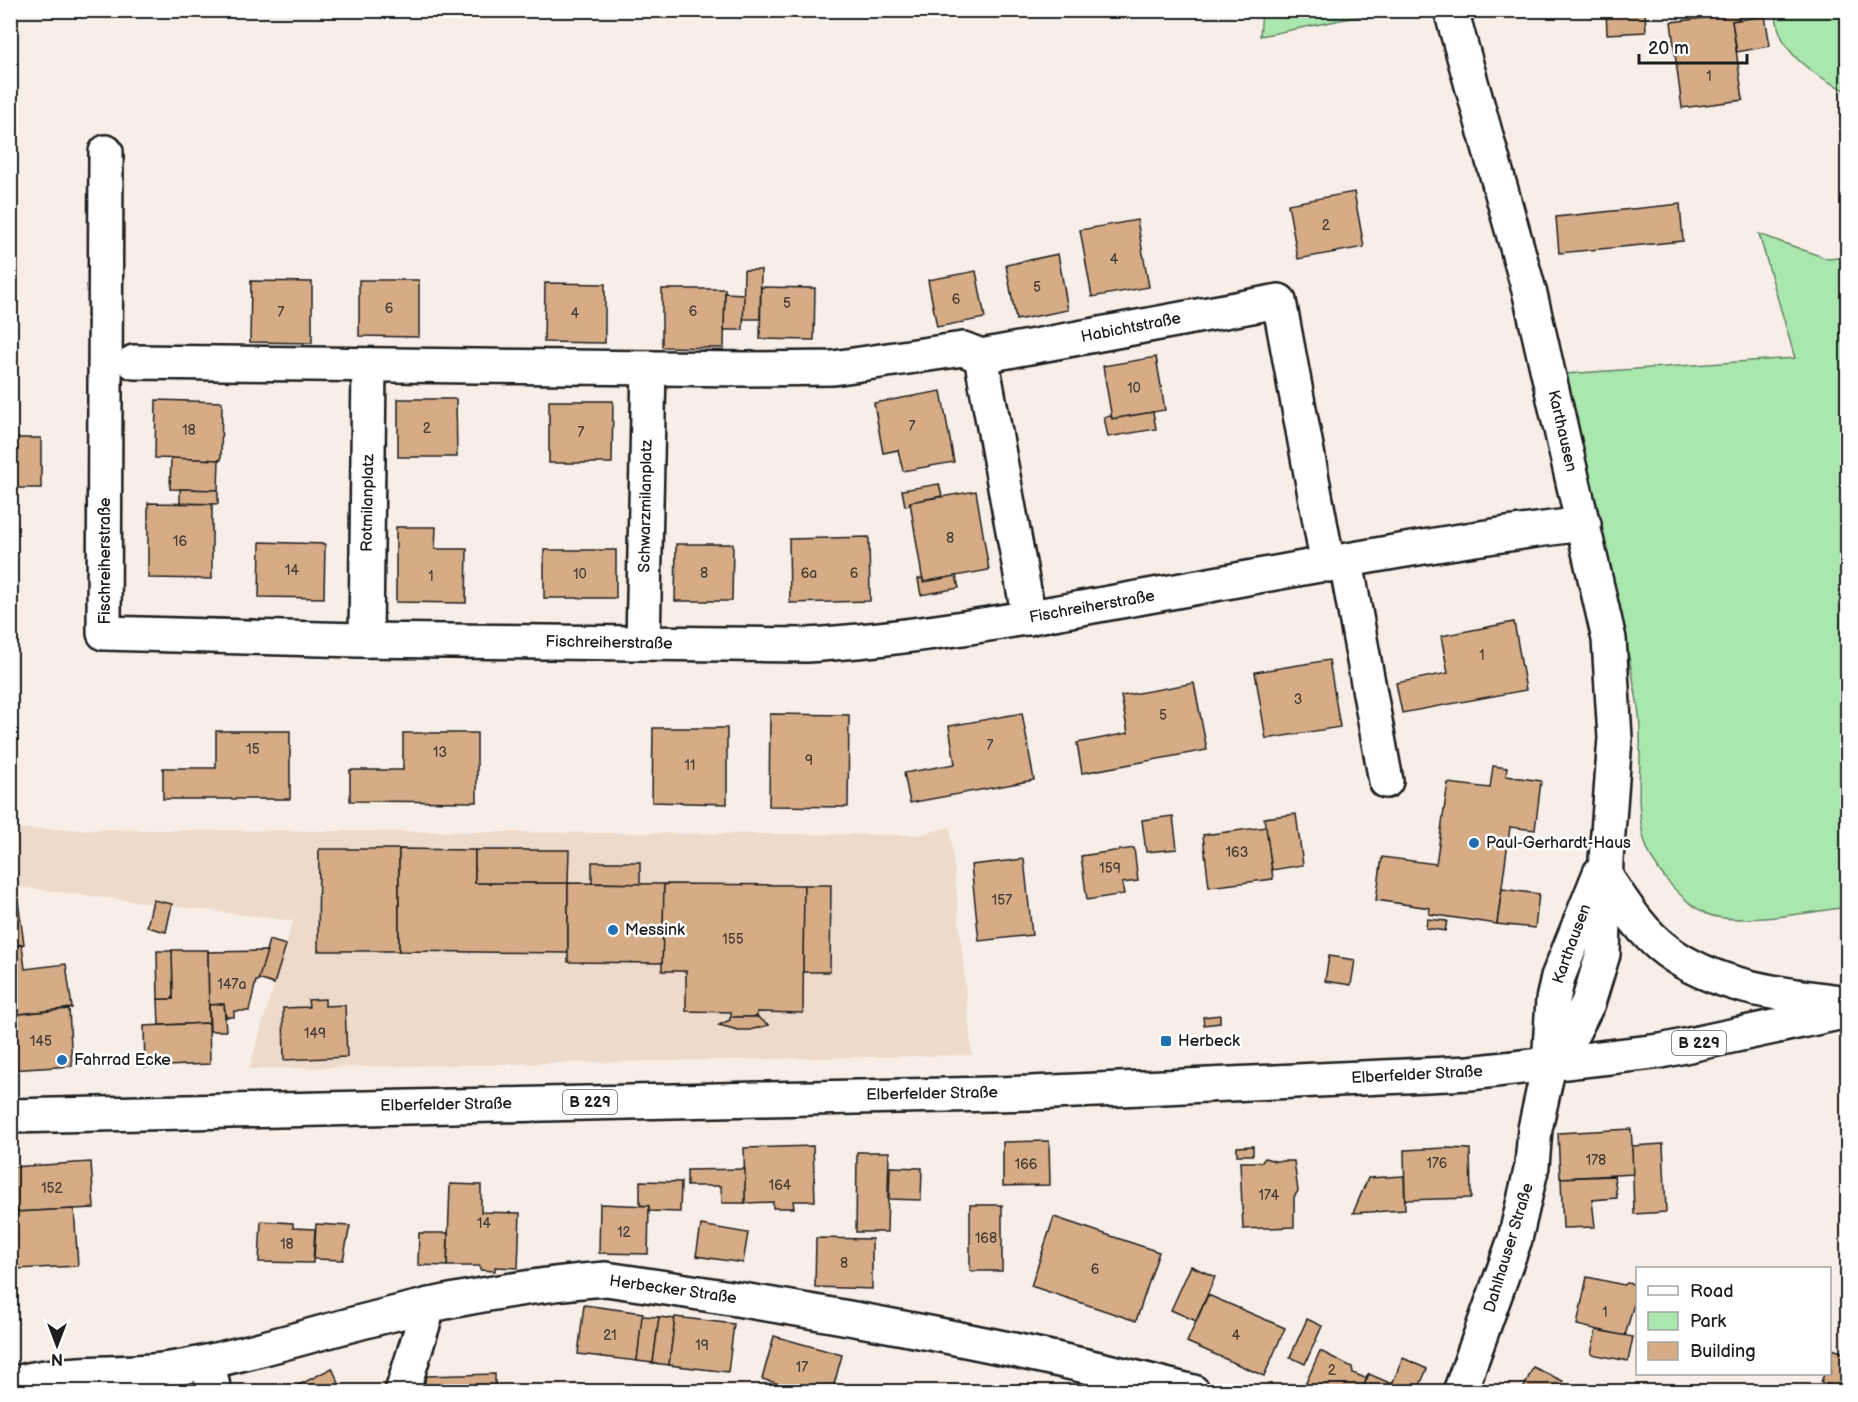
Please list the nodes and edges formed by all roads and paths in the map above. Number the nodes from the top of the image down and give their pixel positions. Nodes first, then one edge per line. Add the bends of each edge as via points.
1 (1451, 10) edge
2 (106, 152) dead end
3 (981, 356) junction
4 (134, 362) dead end
5 (369, 365) junction
6 (649, 368) junction
7 (1584, 524) junction
8 (1337, 563) junction
9 (1029, 618) junction
10 (366, 640) junction
11 (643, 643) junction
12 (1386, 781) dead end
13 (1606, 868) junction
14 (1848, 1003) edge
15 (1848, 1011) edge
16 (1549, 1065) junction
17 (10, 1116) edge
18 (429, 1305) junction
19 (211, 1377) edge
20 (76, 1383) edge
21 (10, 1385) edge
22 (402, 1392) edge
23 (1193, 1392) edge
24 (1460, 1392) edge

1 - 7 street, Karthausen via 1530,294
2 - 10 street, Fischreiherstraße via 104,633
3 - 6 street via 963,349 833,368
3 - 8 street, Habichtstraße via 1279,301
3 - 9 street
4 - 5 street
5 - 6 street
5 - 10 street, Rotmilanplatz
6 - 11 street, Schwarzmilanplatz
7 - 8 street, Fischreiherstraße via 1497,534
7 - 13 street, Karthausen via 1609,639 1614,690
8 - 9 street, Fischreiherstraße
8 - 12 street
9 - 11 street, Fischreiherstraße via 877,640 807,645
10 - 11 street, Fischreiherstraße
13 - 14 street via 1636,920 1667,951 1686,963 1733,983
13 - 16 street, Karthausen via 1558,977
15 - 16 street, Elberfelder Straße / B 229 via 1661,1051
16 - 17 street, Elberfelder Straße / B 229 via 1470,1073 1137,1089
16 - 24 street, Dahlhauser Straße via 1515,1239
18 - 19 street, Herbecker Straße
18 - 22 street
18 - 23 street, Herbecker Straße via 554,1283 606,1279 945,1335 1112,1370
19 - 20 street, Herbecker Straße via 179,1368
20 - 21 street, Herbecker Straße via 26,1380

